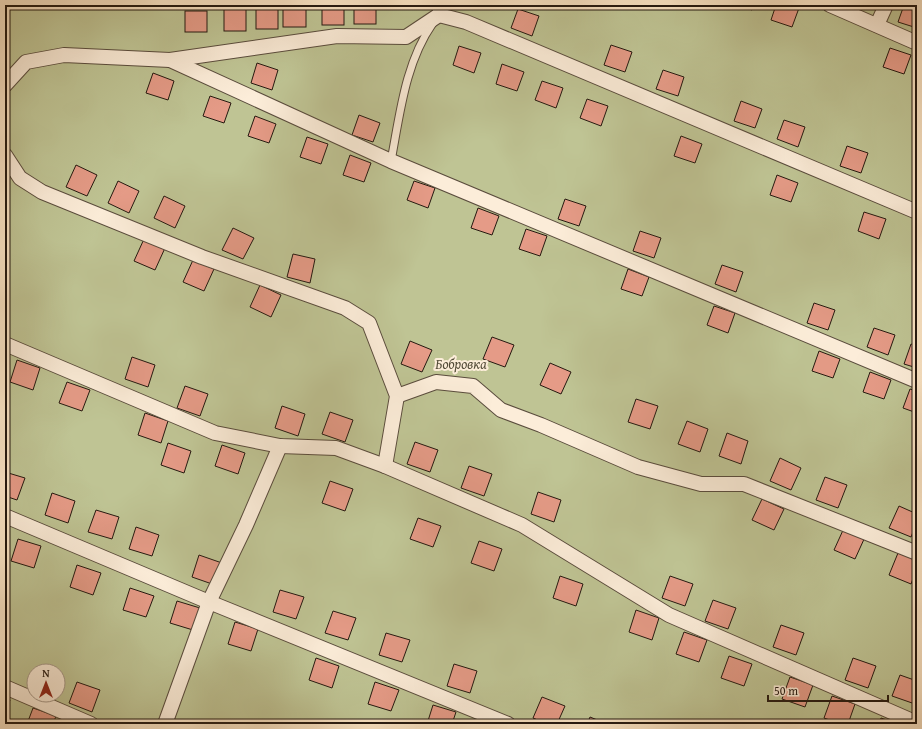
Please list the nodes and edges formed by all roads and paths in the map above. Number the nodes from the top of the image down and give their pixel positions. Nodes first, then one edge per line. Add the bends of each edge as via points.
1 (830, 5) edge
2 (886, 5) edge
3 (441, 10) edge
4 (877, 25) junction
5 (917, 43) edge
6 (170, 60) junction
7 (5, 85) edge
8 (5, 155) edge
9 (392, 162) junction
10 (917, 212) edge
11 (5, 344) edge
12 (917, 381) edge
13 (397, 396) junction
14 (280, 446) junction
15 (385, 466) junction
16 (5, 516) edge
17 (917, 553) edge
18 (210, 602) junction
19 (5, 687) edge
20 (917, 723) edge
21 (91, 724) edge
22 (165, 724) edge
23 (508, 724) edge

1 - 4 street
2 - 4 street
3 - 6 street via 406,37 337,36
3 - 9 lane via 424,37 404,90
3 - 10 street
4 - 5 street
6 - 7 street via 64,55 26,62
6 - 9 street
8 - 13 street via 20,178 42,192 202,257 346,308 370,323
9 - 12 street
11 - 14 street via 215,433
13 - 15 street
13 - 17 street via 436,382 473,386 501,410 638,467 701,484 744,484
14 - 15 street via 336,448
14 - 18 street
15 - 20 street via 522,525 669,615
16 - 18 street
18 - 22 street
18 - 23 street
19 - 21 street

